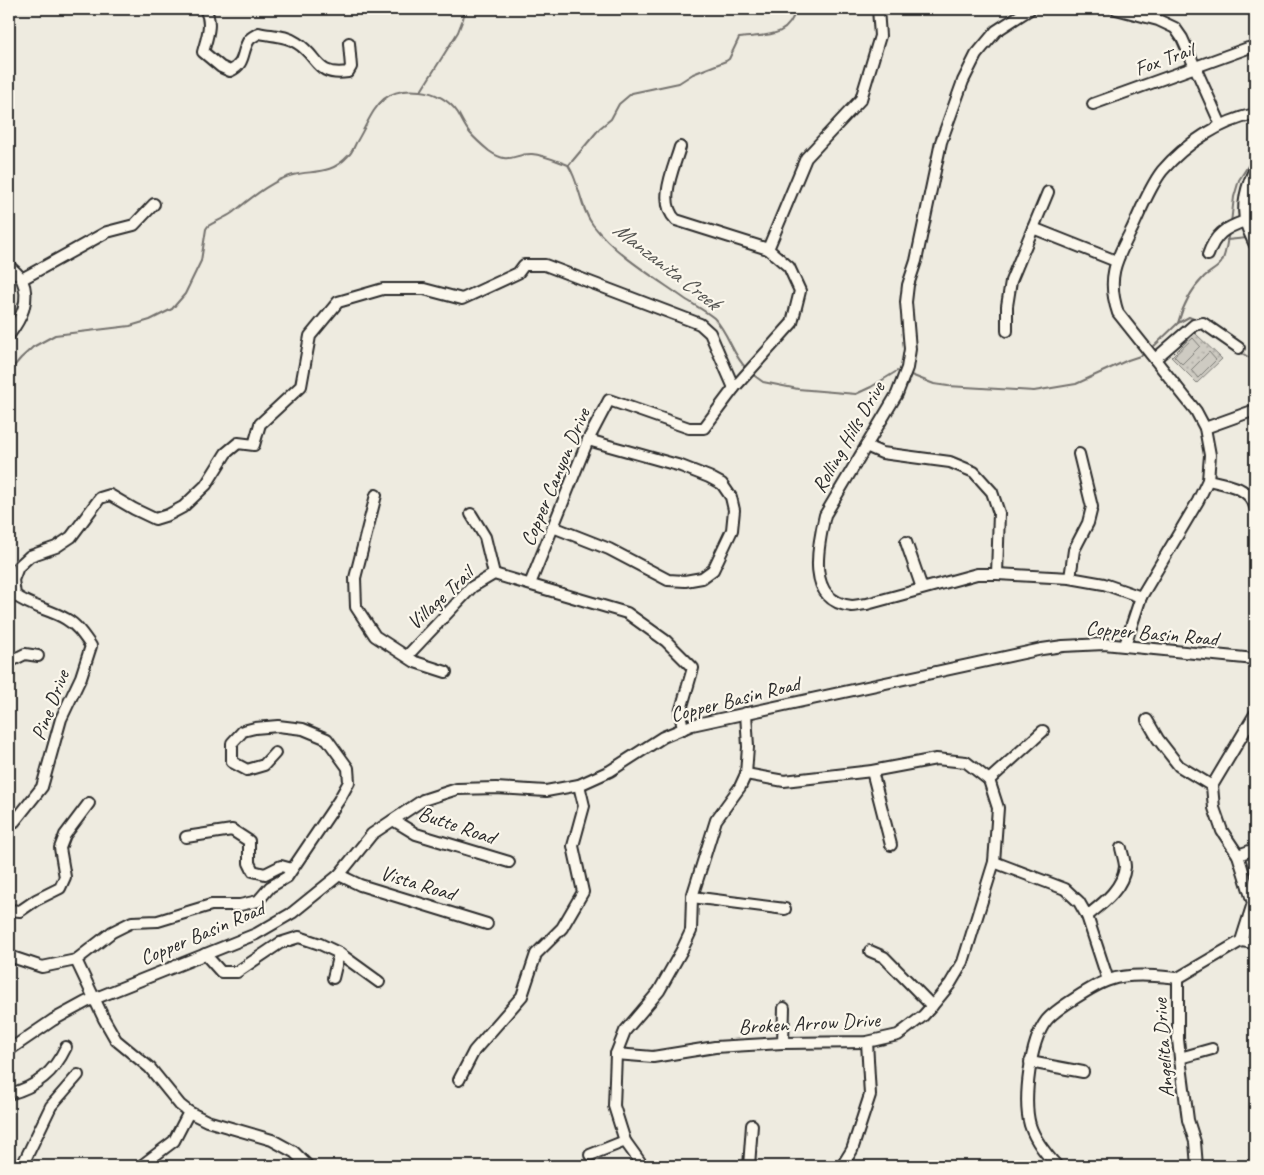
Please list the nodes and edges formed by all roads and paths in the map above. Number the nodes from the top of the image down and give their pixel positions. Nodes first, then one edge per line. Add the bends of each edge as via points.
1 (206, 9) edge
2 (878, 9) edge
3 (1030, 9) edge
4 (1116, 9) edge
5 (349, 43) dead end
6 (1248, 48) dead end
7 (1196, 67) junction
8 (1094, 104) dead end
9 (1255, 114) edge
10 (1221, 125) junction
11 (680, 147) dead end
12 (1255, 169) edge
13 (1048, 192) dead end
14 (154, 204) dead end
15 (1246, 221) junction
16 (1033, 228) junction
17 (1255, 246) edge
18 (768, 249) junction
19 (1208, 255) dead end
20 (1116, 261) junction
21 (9, 266) edge
22 (22, 279) junction
23 (1007, 331) dead end
24 (9, 335) edge
25 (1239, 348) dead end
26 (1153, 357) junction
27 (734, 388) junction
28 (1255, 410) edge
29 (1206, 428) junction
30 (588, 440) junction
31 (866, 446) junction
32 (1079, 454) dead end
33 (1208, 480) junction
34 (376, 496) dead end
35 (1255, 507) edge
36 (471, 514) dead end
37 (553, 527) junction
38 (906, 542) dead end
39 (494, 574) junction
40 (997, 574) junction
41 (1070, 578) junction
42 (530, 584) junction
43 (922, 588) junction
44 (1141, 597) junction
45 (1125, 645) junction
46 (38, 656) dead end
47 (406, 656) junction
48 (1255, 660) edge
49 (9, 662) edge
50 (446, 672) dead end
51 (746, 713) junction
52 (1255, 714) edge
53 (1147, 720) dead end
54 (683, 728) junction
55 (1043, 732) dead end
56 (275, 753) dead end
57 (872, 772) junction
58 (746, 774) junction
59 (989, 780) junction
60 (579, 785) junction
61 (1212, 786) junction
62 (89, 803) dead end
63 (393, 820) junction
64 (9, 826) edge
65 (186, 838) dead end
66 (890, 845) dead end
67 (1121, 848) dead end
68 (1255, 849) edge
69 (1238, 855) junction
70 (509, 862) dead end
71 (994, 862) junction
72 (292, 869) junction
73 (339, 875) junction
74 (692, 897) junction
75 (785, 909) dead end
76 (9, 910) edge
77 (1087, 916) junction
78 (487, 924) dead end
79 (1241, 941) junction
80 (1255, 943) edge
81 (870, 951) dead end
82 (339, 953) junction
83 (205, 954) junction
84 (9, 956) edge
85 (76, 960) junction
86 (333, 978) dead end
87 (1178, 978) junction
88 (1108, 980) junction
89 (379, 982) dead end
90 (95, 998) junction
91 (932, 1006) junction
92 (784, 1008) dead end
93 (867, 1042) junction
94 (783, 1043) junction
95 (66, 1047) dead end
96 (1212, 1049) dead end
97 (9, 1050) edge
98 (616, 1054) junction
99 (1180, 1058) junction
100 (1030, 1062) junction
101 (1083, 1072) dead end
102 (78, 1075) dead end
103 (459, 1080) dead end
104 (9, 1094) edge
105 (189, 1112) junction
106 (752, 1125) dead end
107 (625, 1141) junction
108 (590, 1155) dead end
109 (304, 1165) edge
110 (22, 1166) edge
111 (141, 1166) edge
112 (644, 1166) edge
113 (749, 1166) edge
114 (842, 1166) edge
115 (1057, 1166) edge
116 (1196, 1166) edge

1 - 5 street via 210,28 203,52 221,68 230,71 244,56 249,40 259,33 288,37 322,69 338,74 348,72 351,67
2 - 18 street via 880,36 862,99 806,158
3 - 31 street, Rolling Hills Drive via 996,31 976,55 963,81 941,142 908,286 906,302 910,349 907,368 897,394
4 - 7 street via 1175,28
6 - 7 street, Fox Trail
7 - 8 street, Fox Trail
7 - 10 street
9 - 10 street
10 - 20 street via 1180,153 1161,172
11 - 18 street via 667,200 669,214 676,220
12 - 15 street via 1245,201
13 - 16 street
14 - 22 street via 134,225 107,232
15 - 17 street
15 - 19 street via 1221,233 1212,243
16 - 20 street
16 - 23 street via 1011,281
18 - 27 street, Copper Canyon Drive via 790,268 800,291 792,323
20 - 26 street via 1112,280 1118,313
21 - 22 street
22 - 24 street via 26,297 24,309
25 - 26 street via 1203,323 1194,325
26 - 29 street
27 - 30 street, Copper Canyon Drive via 704,428 689,428 609,400
27 - 64 street, Pine Drive via 710,334 700,324 545,265 524,265 518,273 462,299 424,289 383,289 338,302 310,336 301,386 260,424 254,445 238,443 226,453 206,485 183,507 155,519 110,495 100,498 71,537 56,547 30,556 18,567 13,580 15,595 23,602 67,619 91,646 81,677 61,719 42,787
28 - 29 street
29 - 33 street via 1210,455
30 - 37 street, Copper Canyon Drive
30 - 37 street via 681,466 722,484 731,497 734,510 732,530 713,570 702,578 685,581 668,580 609,550
31 - 40 street via 882,453 950,462 974,472 992,492 999,513
31 - 43 street, Rolling Hills Drive via 825,515 817,572 821,588 833,600 851,606
32 - 41 street via 1092,507 1074,550
33 - 35 street via 1243,491
33 - 44 street
34 - 47 street via 355,578 356,607 375,636
36 - 39 street via 485,537
37 - 42 street, Copper Canyon Drive
38 - 43 street
39 - 42 street, Village Trail
39 - 47 street, Village Trail via 472,587
40 - 41 street, Rolling Hills Drive
40 - 43 street, Rolling Hills Drive via 977,574
41 - 44 street, Rolling Hills Drive via 1104,584
42 - 54 street via 627,613 666,641 692,668 680,713
44 - 45 street
45 - 48 street, Copper Basin Road
45 - 51 street, Copper Basin Road via 1093,644 1042,649
46 - 49 street via 25,654
47 - 50 street
51 - 54 street, Copper Basin Road
51 - 58 street
52 - 61 street
53 - 61 street via 1179,766
54 - 60 street, Copper Basin Road via 610,771
55 - 59 street
56 - 72 street via 264,765 247,770 232,762 232,743 243,731 255,728 303,729 327,739 348,768 349,782
57 - 58 street via 784,781
57 - 59 street via 936,759 966,762
57 - 66 street
58 - 74 street via 716,820
59 - 71 street, Broken Arrow Drive via 998,808
60 - 63 street, Copper Basin Road via 546,791 457,789 423,800
60 - 103 street via 584,806 574,846 583,892 562,928 536,954 522,996 474,1051
61 - 69 street via 1214,808 1222,831
62 - 76 street via 65,835 60,848 65,877 60,888 20,911
63 - 70 street, Butte Road via 416,834
63 - 73 street, Copper Basin Road via 372,834
65 - 72 street via 232,830 249,841 249,864 253,871 265,874 281,866
67 - 77 street via 1125,866 1121,882
68 - 69 street
69 - 79 street via 1253,903
71 - 77 street via 1065,889 1079,902
71 - 91 street, Broken Arrow Drive via 963,962
72 - 85 street via 258,901 211,905 158,921 132,922 112,932
73 - 78 street, Vista Road via 360,885
73 - 83 street, Copper Basin Road via 292,913 256,934
74 - 75 street
74 - 98 street via 691,931 682,950 659,991 624,1031
77 - 88 street
79 - 80 street
79 - 87 street, Angelita Drive
81 - 91 street via 884,957
82 - 83 street via 300,937 280,944 237,972 220,972
82 - 86 street
82 - 89 street
83 - 90 street, Copper Basin Road
84 - 85 street via 42,967
85 - 90 street
87 - 88 street via 1153,976
87 - 99 street, Angelita Drive
88 - 100 street via 1058,1009 1046,1020
90 - 97 street, Copper Basin Road via 53,1020
90 - 105 street via 116,1040 150,1068 171,1096
91 - 93 street, Broken Arrow Drive via 898,1035
92 - 94 street
93 - 94 street, Broken Arrow Drive
93 - 114 street via 870,1095 852,1150
94 - 98 street, Broken Arrow Drive via 715,1047 653,1058
95 - 104 street via 59,1062 40,1080
96 - 99 street
98 - 107 street via 614,1106
99 - 116 street, Angelita Drive
100 - 101 street
100 - 115 street via 1029,1123 1042,1149
102 - 110 street via 52,1106
105 - 109 street via 272,1140 294,1152
105 - 111 street via 174,1141
106 - 113 street
107 - 108 street
107 - 112 street

